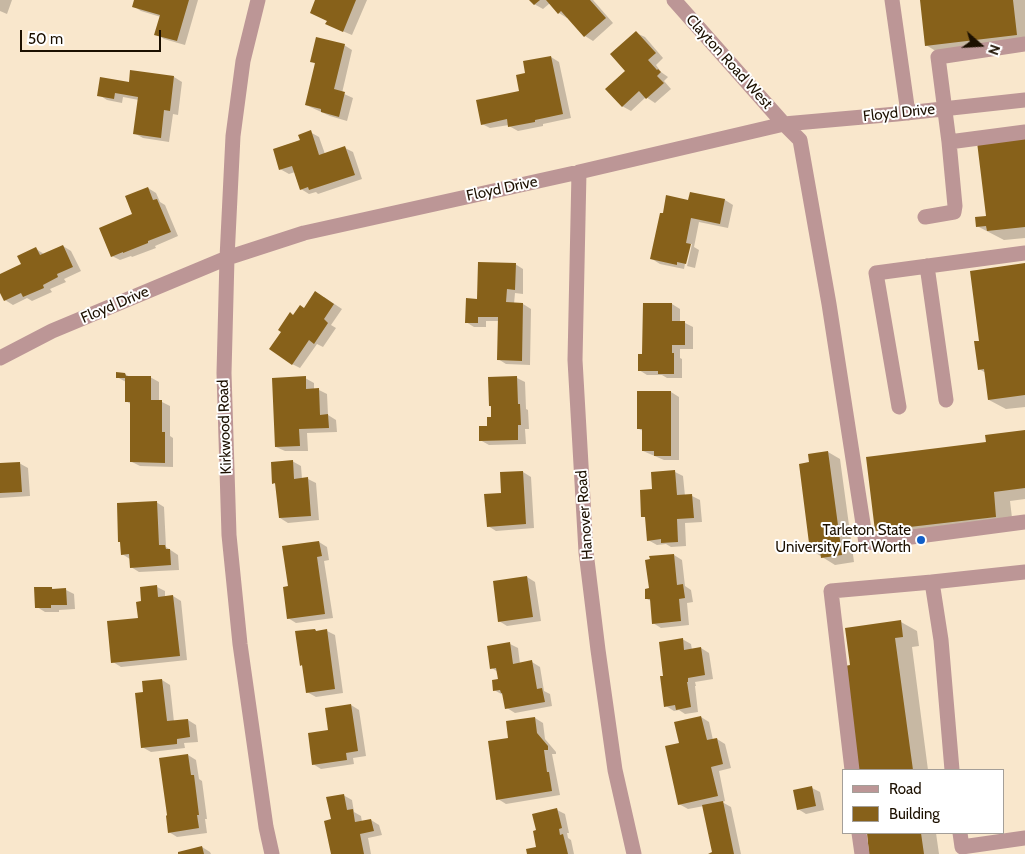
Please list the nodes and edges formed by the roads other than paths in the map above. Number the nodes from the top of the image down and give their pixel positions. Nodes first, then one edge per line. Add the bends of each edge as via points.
1 (258, 0) edge
2 (674, 0) edge
3 (892, 0) edge
4 (1025, 44) edge
5 (1025, 100) edge
6 (945, 109) junction
7 (908, 113) junction
8 (784, 124) junction
9 (1025, 132) edge
10 (949, 142) junction
11 (579, 172) junction
12 (925, 217) dead end
13 (1025, 253) edge
14 (227, 258) junction
15 (927, 266) junction
16 (0, 358) edge
17 (946, 400) dead end
18 (900, 407) dead end
19 (1025, 522) edge
20 (1025, 572) edge
21 (932, 582) junction
22 (852, 769) edge
23 (952, 769) edge
24 (859, 834) edge
25 (960, 834) edge
26 (1025, 838) edge
27 (272, 854) edge
28 (634, 854) edge
29 (862, 854) edge

1 - 14 street, Kirkwood Road via 243,61 233,136
2 - 8 street, Clayton Road West
3 - 7 street
4 - 6 street via 938,57
5 - 6 street, Floyd Drive
6 - 7 street, Floyd Drive
6 - 10 street
7 - 8 street, Floyd Drive
8 - 11 street, Floyd Drive
8 - 19 street, Clayton Road West via 800,140 831,313 866,543
9 - 10 street
10 - 12 street via 954,212
11 - 14 street, Floyd Drive via 304,233
11 - 28 street, Hanover Road via 575,360 586,552 615,770
13 - 15 street
14 - 16 street, Floyd Drive via 52,331
14 - 27 street, Kirkwood Road via 224,373 229,535 240,644
15 - 17 street
15 - 18 street via 876,273
20 - 21 street
21 - 22 street via 831,591
21 - 23 street via 941,640
24 - 29 street
25 - 26 street via 962,847

